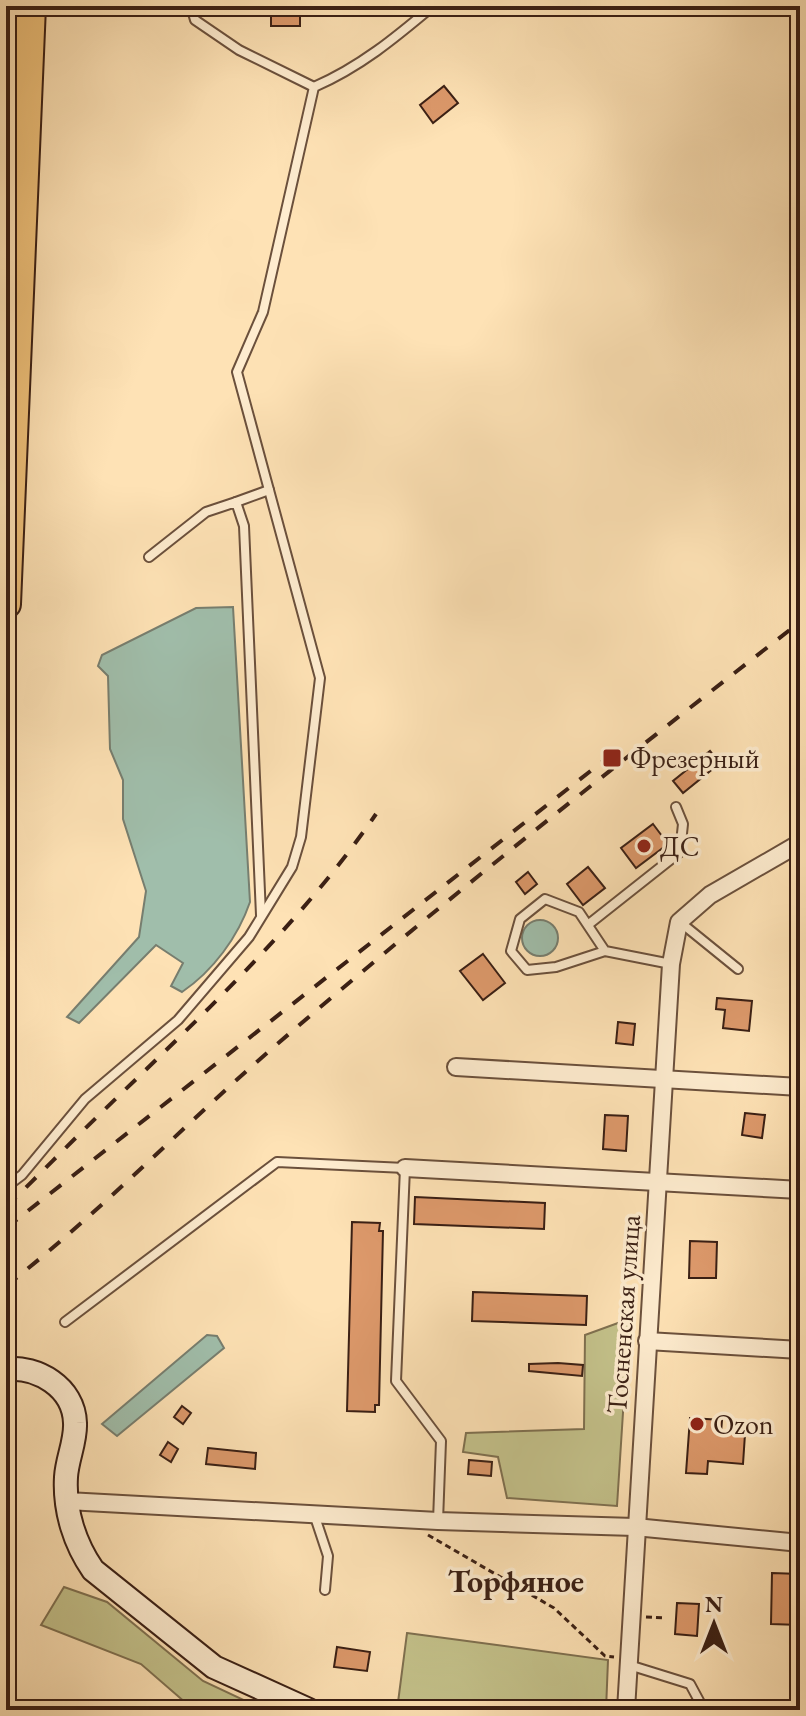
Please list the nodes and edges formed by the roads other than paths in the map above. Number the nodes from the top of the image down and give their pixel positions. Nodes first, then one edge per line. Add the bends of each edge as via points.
1 (31, 6) edge
2 (191, 6) edge
3 (433, 6) edge
4 (314, 87) junction
5 (269, 490) junction
6 (236, 502) junction
7 (149, 557) dead end
8 (6, 604) edge
9 (676, 807) dead end
10 (800, 843) edge
11 (262, 916) junction
12 (679, 922) junction
13 (589, 924) junction
14 (605, 951) junction
15 (671, 964) junction
16 (738, 969) dead end
17 (456, 1067) dead end
18 (663, 1079) junction
19 (800, 1087) edge
20 (405, 1168) junction
21 (657, 1182) junction
22 (6, 1187) edge
23 (800, 1190) edge
24 (65, 1322) dead end
25 (647, 1341) junction
26 (800, 1350) edge
27 (6, 1369) edge
28 (67, 1501) junction
29 (314, 1514) junction
30 (438, 1521) junction
31 (635, 1527) junction
32 (800, 1543) edge
33 (325, 1590) dead end
34 (622, 1661) junction
35 (309, 1710) edge
36 (626, 1710) edge
37 (704, 1710) edge

1 - 8 highway
2 - 4 lane via 195,20 239,50
3 - 4 lane via 375,54
4 - 5 lane via 263,312 237,372
5 - 6 lane
5 - 11 lane via 320,678 301,837 292,867
6 - 7 lane via 206,512
6 - 11 lane via 244,526
9 - 13 lane via 683,824 680,852
10 - 12 street via 710,895
11 - 22 lane via 178,1020 85,1099
12 - 15 street, Тосненская улица
12 - 16 lane
13 - 14 lane
13 - 14 lane via 579,912 545,899 520,919 511,951 527,970
14 - 15 lane
15 - 18 street, Тосненская улица
17 - 18 street
18 - 19 street
18 - 21 street, Тосненская улица
20 - 21 street
20 - 24 lane via 277,1162
20 - 30 lane via 396,1381 441,1441
21 - 23 street
21 - 25 street, Тосненская улица
25 - 26 street
25 - 31 street, Тосненская улица
27 - 28 street via 27,1367 50,1379 64,1396 75,1421
28 - 29 street
28 - 35 street via 80,1551 93,1570 214,1667
29 - 30 street
29 - 33 lane via 328,1556
30 - 31 street
31 - 32 street
31 - 34 street, Тосненская улица
34 - 36 street, Тосненская улица
34 - 37 lane via 690,1684

